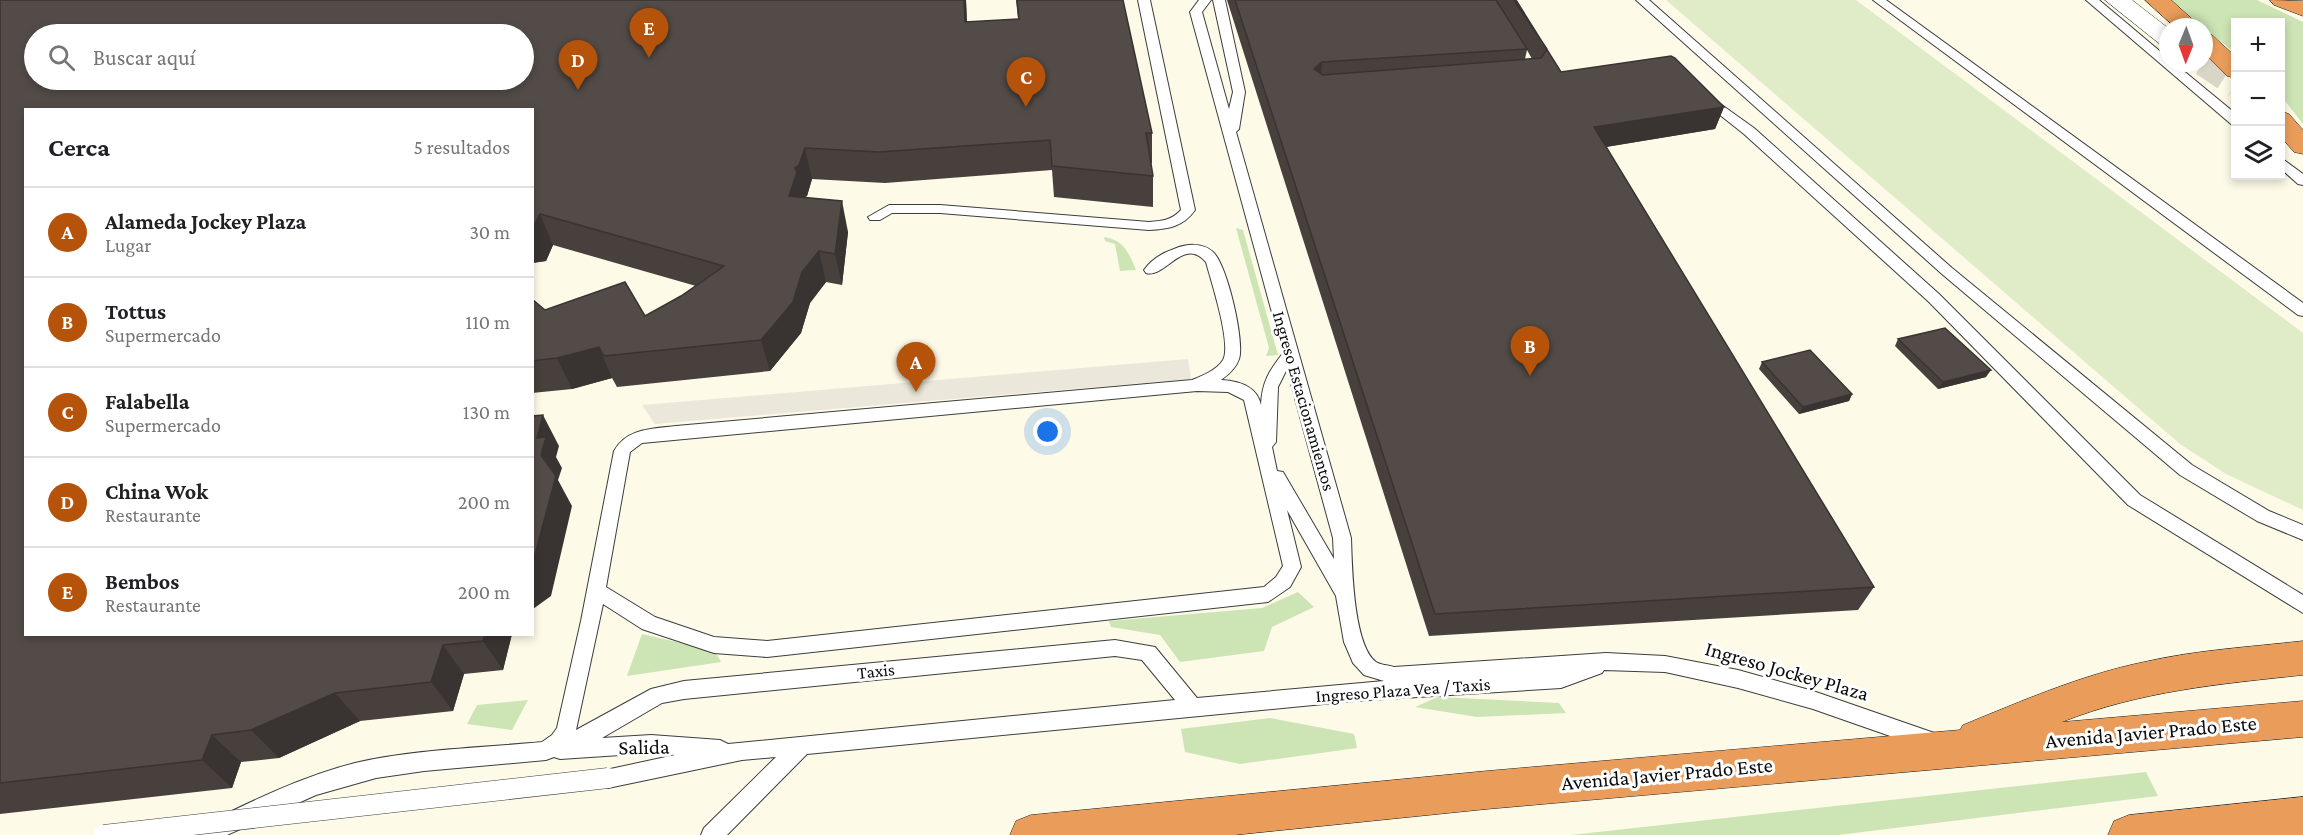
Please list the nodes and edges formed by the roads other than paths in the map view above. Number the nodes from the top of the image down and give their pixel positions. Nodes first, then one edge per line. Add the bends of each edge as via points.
1 (1144, 0) edge
2 (1205, 0) edge
3 (1219, 0) edge
4 (1642, 0) edge
5 (1879, 0) edge
6 (2092, 0) edge
7 (2117, 0) edge
8 (2157, 0) edge
9 (2282, 0) edge
10 (2303, 9) edge
11 (2178, 18) edge
12 (2159, 32) edge
13 (2213, 49) edge
14 (2231, 67) edge
15 (1688, 85) edge
16 (2231, 117) edge
17 (2285, 125) edge
18 (1231, 132) junction
19 (2303, 146) edge
20 (2285, 165) edge
21 (2303, 181) edge
22 (875, 217) dead end
23 (1151, 270) dead end
24 (2303, 311) edge
25 (1291, 353) junction
26 (1193, 386) junction
27 (1268, 462) junction
28 (2303, 533) edge
29 (597, 590) junction
30 (1343, 591) junction
31 (2303, 605) edge
32 (2303, 658) edge
33 (1608, 661) junction
34 (1369, 669) joint
35 (1193, 708) junction
36 (2303, 719) edge
37 (801, 746) junction
38 (1952, 748) junction
39 (546, 751) junction
40 (742, 751) junction
41 (2303, 817) edge
42 (104, 835) edge
43 (205, 835) edge
44 (712, 835) edge
45 (1031, 835) edge
46 (2129, 835) edge

1 - 22 lane via 1188,210 1183,217 1169,225 1149,226 940,208 889,209
2 - 18 lane, Ingreso Estacionamientos via 1196,12
3 - 18 lane via 1239,92
4 - 28 lane via 1947,271 2186,470 2263,516
5 - 24 lane
6 - 16 lane
7 - 12 street
8 - 11 highway
9 - 10 highway
13 - 14 highway
15 - 31 lane via 1749,131 1934,298 2134,500
17 - 19 highway
18 - 25 lane, Ingreso Estacionamientos
20 - 21 lane
23 - 26 lane via 1160,260 1181,251 1199,249 1213,261 1234,344 1232,359 1225,369
25 - 27 lane via 1270,387
25 - 30 lane, Ingreso Estacionamientos via 1342,538
26 - 27 lane via 1226,384 1251,397
26 - 29 lane via 638,437 622,452
27 - 29 lane via 1292,567 1283,582 1268,594 767,648 714,645 649,623
27 - 30 lane
29 - 39 lane via 566,731
30 - 34 lane, Ingreso Estacionamientos via 1358,655
32 - 38 highway via 2144,679 2024,718
33 - 34 lane, Ingreso Jockey Plaza via 1394,675
33 - 35 lane, Ingreso Plaza Vea / Taxis via 1562,679 1354,692
33 - 38 lane, Ingreso Jockey Plaza via 1665,664 1738,679 1813,700
35 - 37 lane, Ingreso Plaza Vea / Taxis
35 - 39 lane, Taxis via 1148,653 1115,648 684,690 658,695 592,733
36 - 38 highway, Avenida Javier Prado Este
37 - 40 lane, Ingreso Plaza Vea / Taxis
37 - 44 lane
38 - 45 highway, Avenida Javier Prado Este
39 - 40 lane, Salida via 651,744
39 - 43 lane via 355,773 300,790
40 - 42 lane, bridge via 608,778
41 - 46 highway

